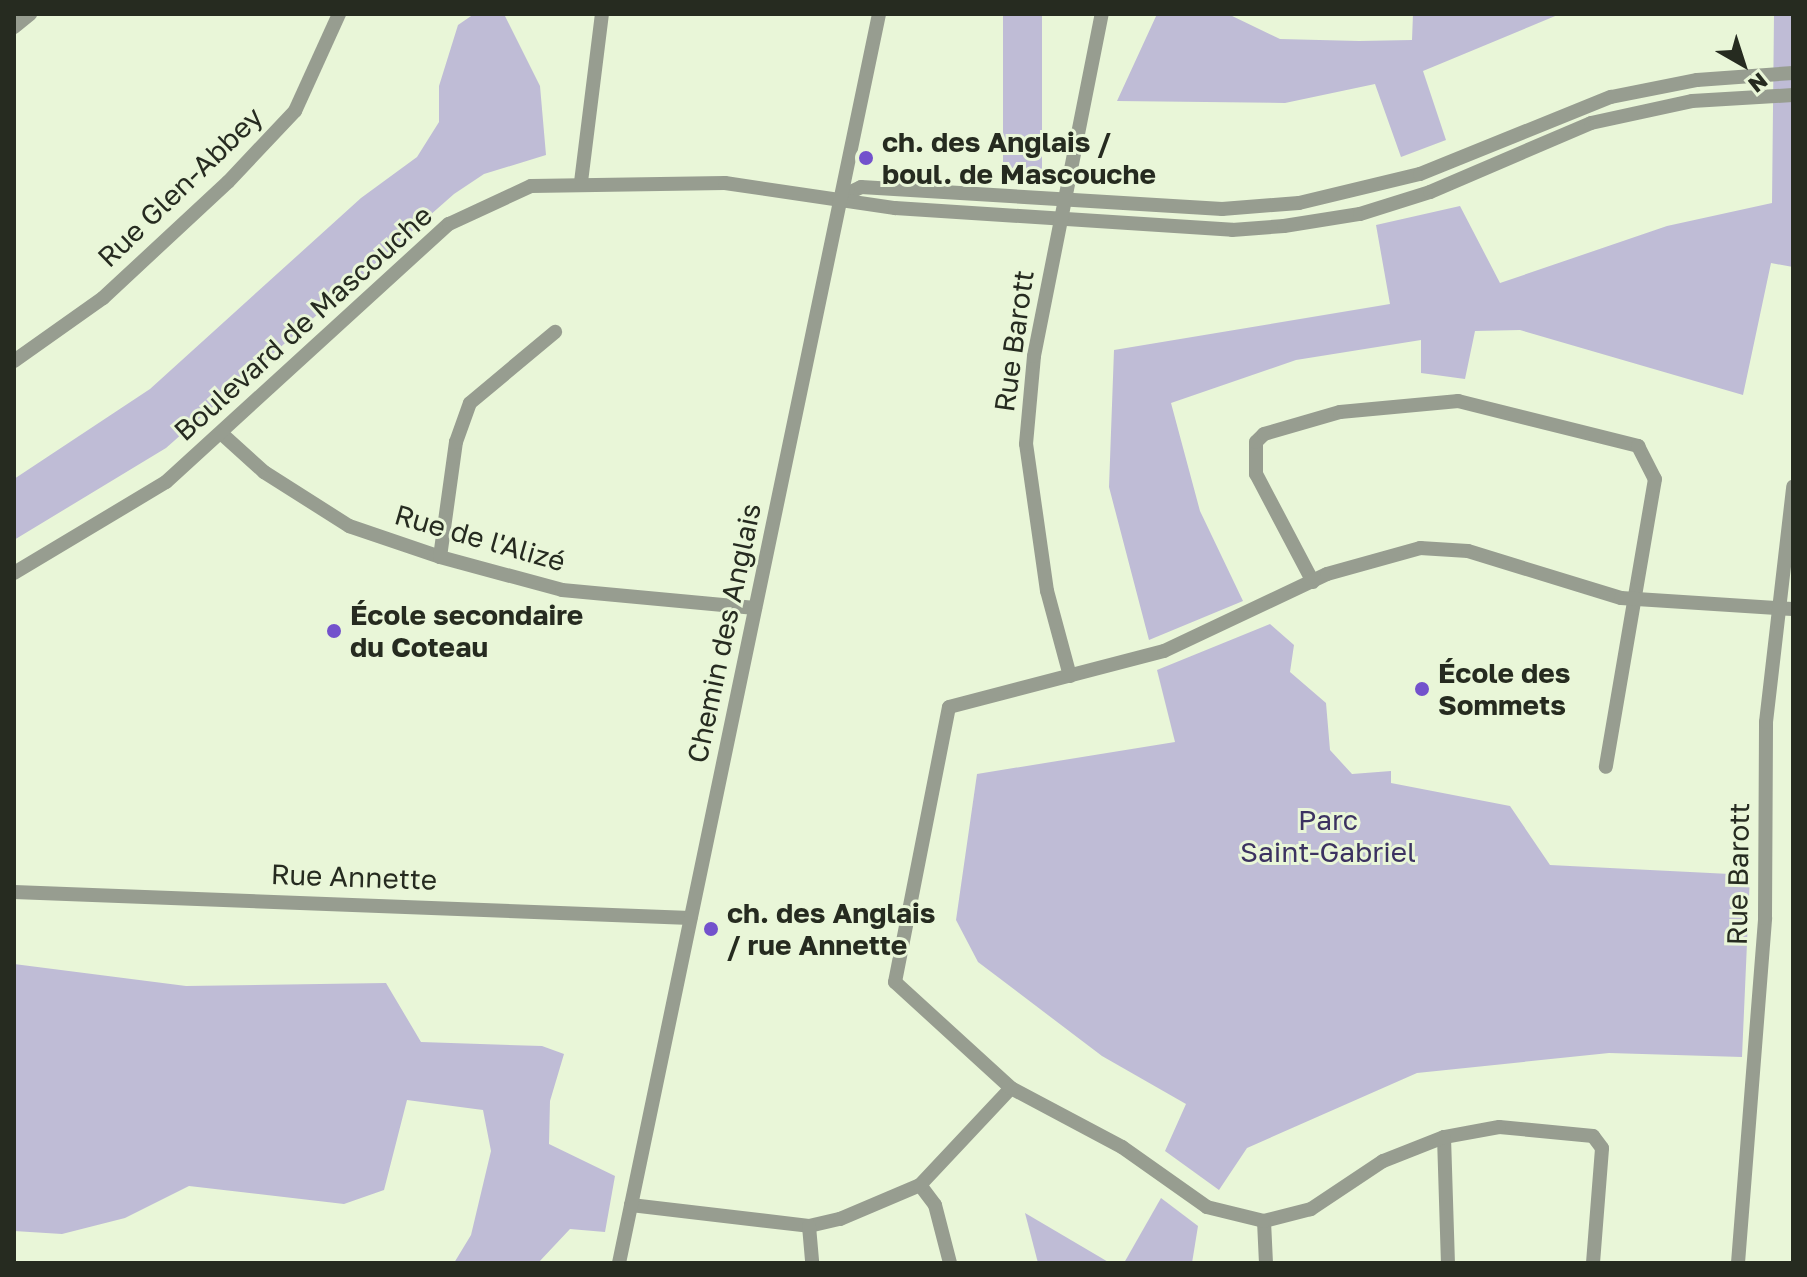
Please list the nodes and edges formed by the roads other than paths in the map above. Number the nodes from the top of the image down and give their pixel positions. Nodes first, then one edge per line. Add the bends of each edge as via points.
1 (30, 14) edge
2 (339, 14) edge
3 (602, 14) edge
4 (879, 14) edge
5 (1102, 14) edge
6 (14, 27) edge
7 (1793, 73) edge
8 (1793, 95) edge
9 (581, 182) junction
10 (842, 196) junction
11 (1064, 196) junction
12 (1059, 217) junction
13 (555, 332) dead end
14 (14, 361) edge
15 (222, 434) junction
16 (1793, 487) edge
17 (440, 557) junction
18 (14, 573) edge
19 (1313, 582) junction
20 (1634, 594) junction
21 (1777, 607) junction
22 (755, 608) junction
23 (1793, 609) edge
24 (1070, 676) junction
25 (1606, 767) dead end
26 (14, 892) edge
27 (691, 918) junction
28 (1011, 1088) junction
29 (1444, 1137) junction
30 (920, 1185) junction
31 (631, 1205) junction
32 (1264, 1221) junction
33 (809, 1226) junction
34 (619, 1263) edge
35 (812, 1263) edge
36 (950, 1263) edge
37 (1266, 1263) edge
38 (1448, 1263) edge
39 (1593, 1263) edge
40 (1738, 1263) edge

1 - 6 street
2 - 14 street, Rue Glen-Abbey via 295,111 238,172 103,298
3 - 9 street
4 - 10 street, Chemin des Anglais
5 - 11 street, Rue Barott
7 - 11 street, Boulevard de Mascouche via 1697,80 1611,97 1420,174 1324,200 1222,209
8 - 12 street, Boulevard de Mascouche via 1719,97 1591,123 1430,192 1334,220 1232,230
9 - 10 street, Boulevard de Mascouche via 725,183
9 - 15 street, Boulevard de Mascouche via 500,194 449,224
10 - 11 street, Boulevard de Mascouche via 861,187
10 - 12 street, Boulevard de Mascouche via 883,207
10 - 22 street, Chemin des Anglais
11 - 12 street, Rue Barott
12 - 24 street, Rue Barott via 1026,444 1047,591
13 - 17 street via 470,403 456,442
15 - 17 street, Rue de l'Alizé via 264,472 349,526
15 - 18 street, Boulevard de Mascouche via 134,505
16 - 21 street, Rue Barott
17 - 22 street, Rue de l'Alizé via 562,590
19 - 20 street via 1378,556 1442,547 1611,596
19 - 20 street via 1256,474 1256,442 1340,412 1458,401 1638,446 1655,479
19 - 24 street via 1164,651
20 - 21 street
20 - 25 street
21 - 23 street
21 - 40 street, Rue Barott via 1766,722 1763,956
22 - 27 street, Chemin des Anglais
24 - 28 street via 986,692 949,707 896,966 895,982 913,1004
26 - 27 street, Rue Annette
27 - 31 street, Chemin des Anglais
28 - 30 street
28 - 32 street via 1122,1147 1207,1207
29 - 32 street via 1383,1161 1311,1209
29 - 38 street
29 - 39 street via 1499,1127 1593,1136 1602,1148
30 - 33 street
30 - 36 street via 935,1205
31 - 33 street
31 - 34 street, Chemin des Anglais
32 - 37 street
33 - 35 street

